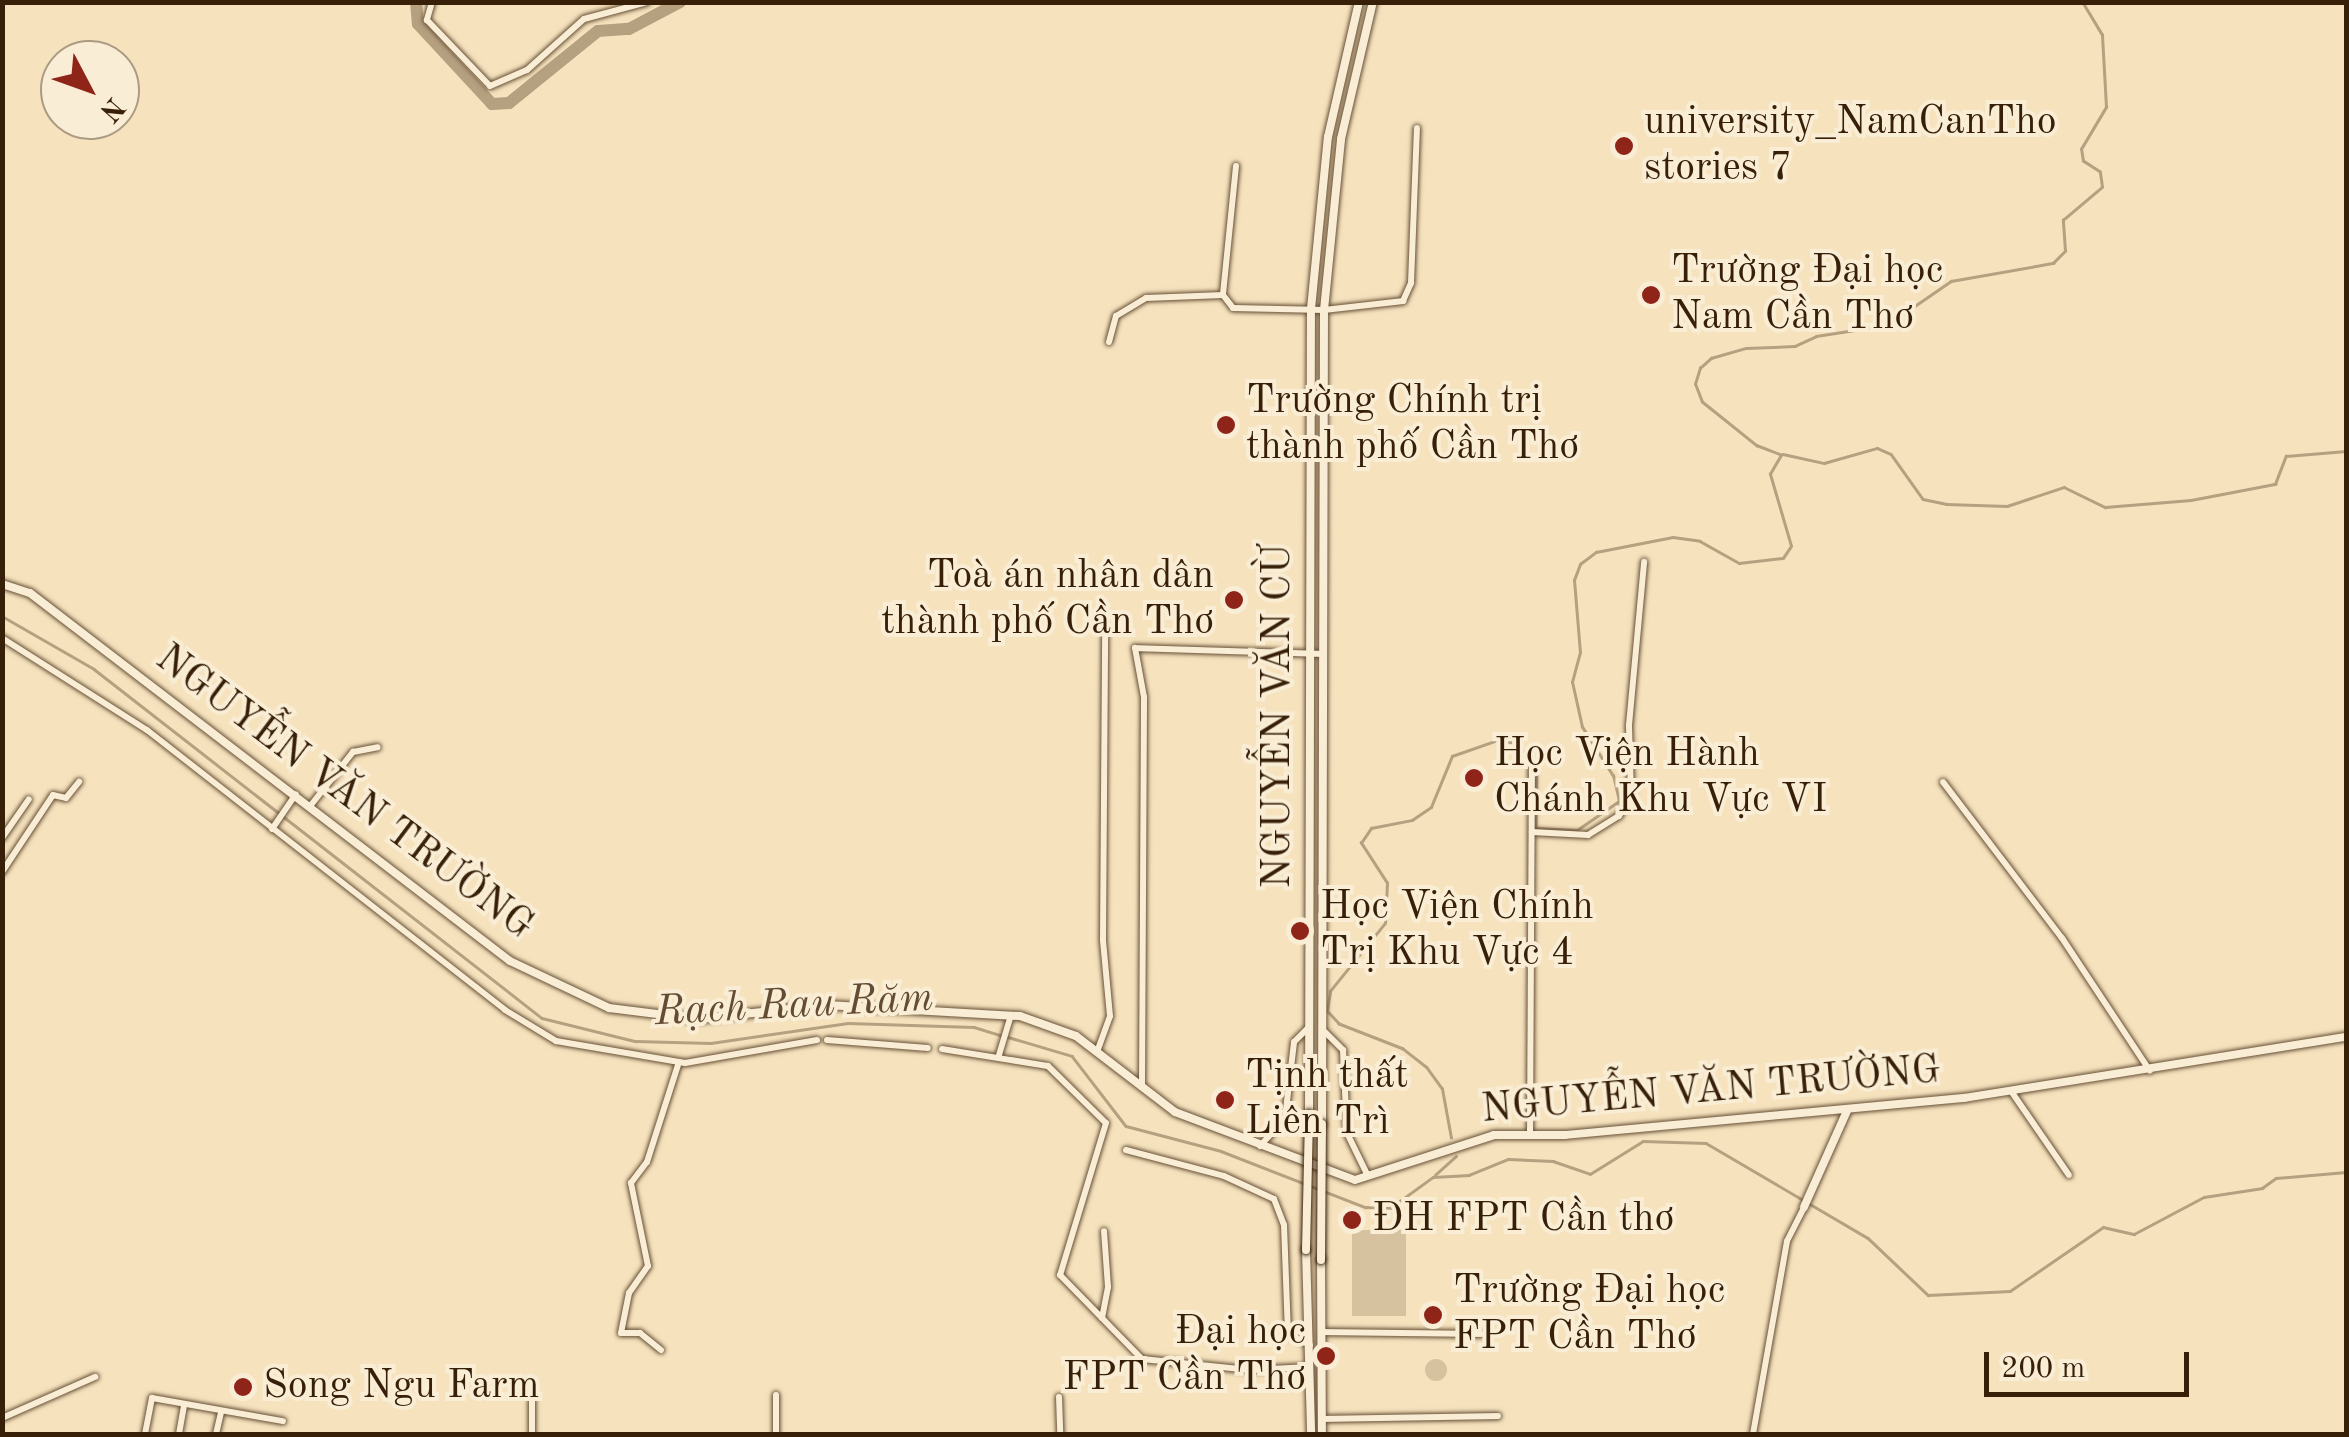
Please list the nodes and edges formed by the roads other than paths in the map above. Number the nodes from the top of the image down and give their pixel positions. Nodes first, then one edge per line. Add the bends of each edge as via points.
1 (432, 2) edge
2 (647, 2) edge
3 (1359, 2) edge
4 (1373, 2) edge
5 (1417, 128) dead end
6 (1328, 137) junction
7 (1342, 139) junction
8 (1236, 166) dead end
9 (1223, 295) junction
10 (1311, 309) junction
11 (1324, 310) junction
12 (1110, 342) dead end
13 (1309, 507) junction
14 (1324, 508) junction
15 (1644, 562) dead end
16 (2, 584) edge
17 (1105, 626) dead end
18 (2, 638) edge
19 (1309, 654) junction
20 (1321, 654) junction
21 (1309, 736) junction
22 (1321, 736) junction
23 (378, 747) dead end
24 (1532, 766) dead end
25 (79, 782) dead end
26 (1943, 782) dead end
27 (295, 795) junction
28 (29, 799) dead end
29 (311, 805) junction
30 (273, 827) junction
31 (1532, 832) junction
32 (2, 838) edge
33 (2, 872) edge
34 (1309, 902) junction
35 (1321, 903) junction
36 (1009, 1020) junction
37 (1310, 1026) junction
38 (1322, 1029) junction
39 (2346, 1037) edge
40 (817, 1040) dead end
41 (827, 1040) dead end
42 (928, 1048) dead end
43 (942, 1049) dead end
44 (1000, 1052) junction
45 (1098, 1052) junction
46 (679, 1062) junction
47 (2150, 1072) junction
48 (1142, 1084) junction
49 (2011, 1091) junction
50 (1847, 1111) junction
51 (1530, 1135) junction
52 (1260, 1146) junction
53 (1126, 1150) dead end
54 (2069, 1175) dead end
55 (1369, 1177) junction
56 (1806, 1204) joint
57 (1104, 1231) dead end
58 (1102, 1318) junction
59 (1322, 1332) junction
60 (1481, 1334) dead end
61 (1310, 1345) junction
62 (661, 1350) dead end
63 (1311, 1367) junction
64 (95, 1377) dead end
65 (776, 1396) dead end
66 (1059, 1397) dead end
67 (532, 1398) dead end
68 (184, 1405) junction
69 (221, 1413) junction
70 (1498, 1416) dead end
71 (2, 1418) edge
72 (1322, 1420) junction
73 (283, 1421) dead end
74 (145, 1434) edge
75 (179, 1434) edge
76 (216, 1434) edge
77 (532, 1434) edge
78 (776, 1434) edge
79 (1060, 1434) edge
80 (1311, 1434) edge
81 (1322, 1434) edge
82 (1753, 1434) edge

1 - 2 street via 427,20 490,86 527,70 584,18
3 - 6 main road, NGUYỄN VĂN CỪ
4 - 7 main road, NGUYỄN VĂN CỪ
5 - 11 street via 1408,296 1391,304
6 - 7 street
6 - 10 main road, NGUYỄN VĂN CỪ
7 - 11 main road, NGUYỄN VĂN CỪ
8 - 9 street
9 - 10 street via 1238,310
9 - 12 street via 1146,298 1116,316
10 - 11 street
10 - 13 main road, NGUYỄN VĂN CỪ
11 - 14 main road, NGUYỄN VĂN CỪ
13 - 14 main road
13 - 19 main road, NGUYỄN VĂN CỪ
14 - 20 main road, NGUYỄN VĂN CỪ
15 - 31 street via 1629,724 1631,794 1619,816 1588,835
16 - 27 main road, NGUYỄN VĂN TRƯỜNG via 30,593
17 - 45 street via 1103,940 1110,1016
18 - 30 street via 146,730
19 - 20 street
19 - 21 main road, NGUYỄN VĂN CỪ
19 - 48 street via 1135,648 1144,697
20 - 22 main road, NGUYỄN VĂN CỪ
21 - 22 main road
21 - 34 main road, NGUYỄN VĂN CỪ
22 - 35 main road, NGUYỄN VĂN CỪ
23 - 29 street via 353,752
24 - 31 street
25 - 33 street via 66,798 54,794
26 - 47 street via 2062,938
27 - 29 main road, NGUYỄN VĂN TRƯỜNG
27 - 30 street
28 - 32 street
29 - 36 main road, NGUYỄN VĂN TRƯỜNG via 510,961 608,1008 697,1020 828,1006
30 - 46 street via 536,1031 556,1041
31 - 51 street
34 - 35 main road
34 - 37 main road, NGUYỄN VĂN CỪ
35 - 38 main road, NGUYỄN VĂN CỪ
36 - 44 street
36 - 45 main road, NGUYỄN VĂN TRƯỜNG via 1076,1036
37 - 52 street via 1294,1042 1285,1118
37 - 61 main road, NGUYỄN VĂN CỪ, bridge
38 - 55 street via 1342,1050 1348,1134
38 - 59 main road, NGUYỄN VĂN CỪ, bridge
39 - 47 main road, NGUYỄN VĂN TRƯỜNG
40 - 46 street
41 - 42 street
43 - 44 street
44 - 58 street via 1056,1070 1108,1128 1091,1162 1060,1275
45 - 48 main road, NGUYỄN VĂN TRƯỜNG
46 - 62 street via 648,1162 632,1182 648,1266 628,1294 621,1333 640,1333
47 - 49 main road, NGUYỄN VĂN TRƯỜNG
48 - 52 main road, NGUYỄN VĂN TRƯỜNG via 1175,1112
49 - 50 main road, NGUYỄN VĂN TRƯỜNG
49 - 54 street
50 - 51 main road, NGUYỄN VĂN TRƯỜNG
50 - 56 main road
51 - 55 main road, NGUYỄN VĂN TRƯỜNG via 1494,1135
52 - 55 main road, NGUYỄN VĂN TRƯỜNG via 1336,1176
53 - 61 street via 1224,1176 1274,1199 1284,1225 1288,1332
56 - 82 street via 1787,1241
57 - 58 street via 1108,1287
58 - 63 street via 1156,1364
59 - 60 street
59 - 72 main road, NGUYỄN VĂN CỪ
61 - 63 main road, NGUYỄN VĂN CỪ
63 - 80 main road, NGUYỄN VĂN CỪ
64 - 71 street
65 - 78 street
66 - 79 street
67 - 77 street
68 - 69 street
68 - 74 street via 152,1398
68 - 75 street
69 - 73 street
69 - 76 street
70 - 72 street
72 - 81 main road, NGUYỄN VĂN CỪ

